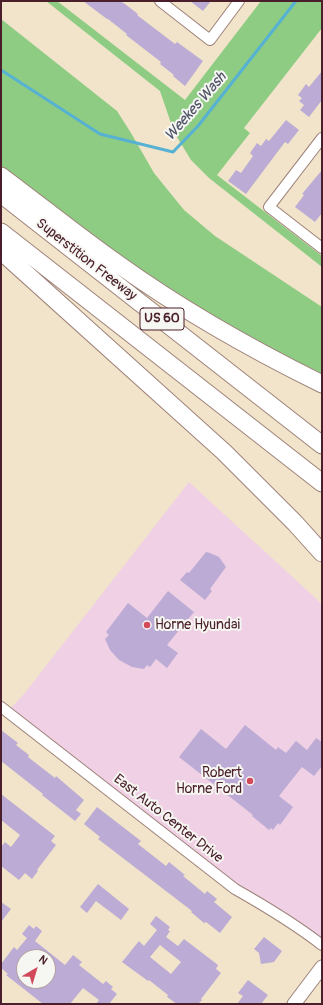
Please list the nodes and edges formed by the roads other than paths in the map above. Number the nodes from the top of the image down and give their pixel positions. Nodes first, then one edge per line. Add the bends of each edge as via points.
1 (160, 1) edge
2 (239, 1) edge
3 (322, 138) edge
4 (1, 176) edge
5 (1, 194) edge
6 (1, 232) edge
7 (322, 248) edge
8 (1, 251) edge
9 (322, 384) edge
10 (322, 445) edge
11 (322, 483) edge
12 (322, 553) edge
13 (1, 707) edge
14 (322, 946) edge
15 (322, 967) edge
16 (294, 1004) edge

1 - 2 street via 210,40
3 - 7 street via 269,207
4 - 9 highway via 118,264 178,304 242,343
5 - 10 highway, Superstition Freeway / US 60
6 - 11 highway, US 60
8 - 12 highway via 224,452
13 - 14 street, East Auto Center Drive via 235,889 304,931
15 - 16 main road

